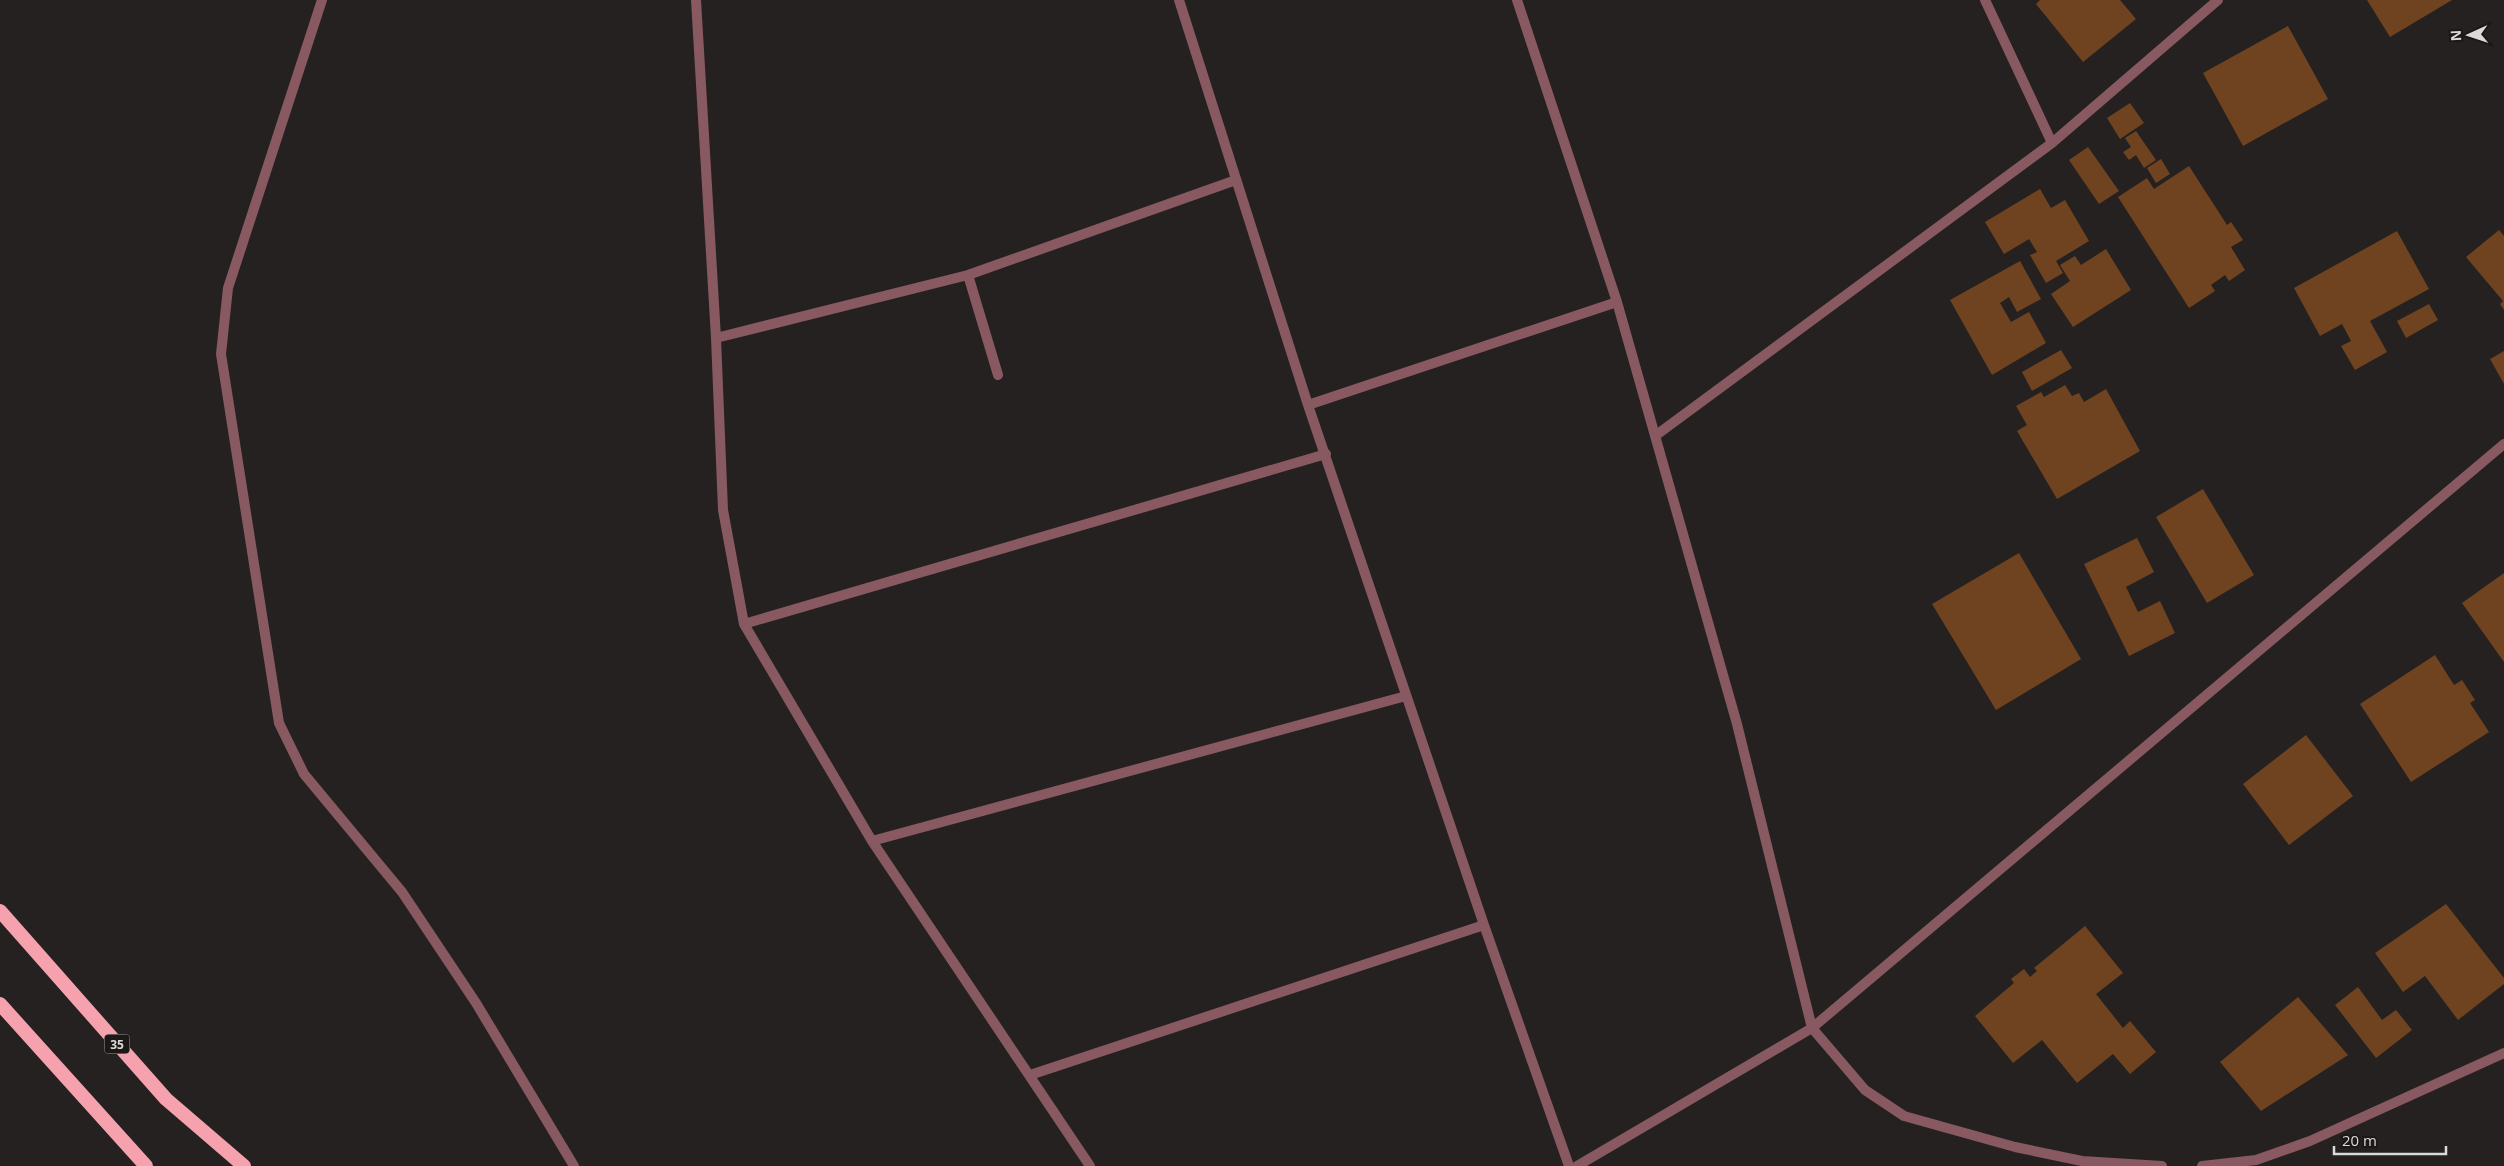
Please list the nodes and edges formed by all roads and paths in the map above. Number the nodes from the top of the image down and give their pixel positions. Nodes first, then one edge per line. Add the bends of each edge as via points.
1 (322, 0) edge
2 (696, 0) edge
3 (1179, 0) edge
4 (1516, 0) edge
5 (1985, 0) edge
6 (2218, 0) edge
7 (2052, 143) junction
8 (1236, 180) junction
9 (968, 275) junction
10 (1617, 302) junction
11 (716, 338) junction
12 (998, 375) dead end
13 (1308, 405) junction
14 (1654, 436) junction
15 (2504, 444) edge
16 (1326, 454) junction
17 (744, 624) junction
18 (1406, 696) junction
19 (872, 840) junction
20 (0, 911) edge
21 (1484, 925) junction
22 (0, 1004) edge
23 (1812, 1028) junction
24 (2504, 1053) edge
25 (1030, 1075) junction
26 (146, 1166) edge
27 (244, 1166) edge
28 (574, 1166) edge
29 (1090, 1166) edge
30 (1569, 1166) edge
31 (1577, 1166) edge
32 (2162, 1166) edge
33 (2202, 1166) edge

1 - 28 street via 228,288 221,354 279,723 304,774 402,892 465,987
2 - 11 street
3 - 8 street
4 - 10 street
5 - 7 street
6 - 7 street
7 - 14 street
8 - 9 street
8 - 13 street
9 - 11 street
9 - 12 street
10 - 13 street
10 - 14 street
11 - 17 street via 723,510
13 - 16 street
14 - 23 street via 1737,724
15 - 23 street
16 - 17 street
16 - 18 street
17 - 19 street
18 - 19 street
18 - 21 street
19 - 25 street
20 - 27 highway, 35 via 166,1099
21 - 25 street
21 - 30 street
22 - 26 highway
23 - 31 street
23 - 32 street via 1865,1090 1904,1116 2082,1162
24 - 33 street via 2310,1141 2256,1160
25 - 29 street

